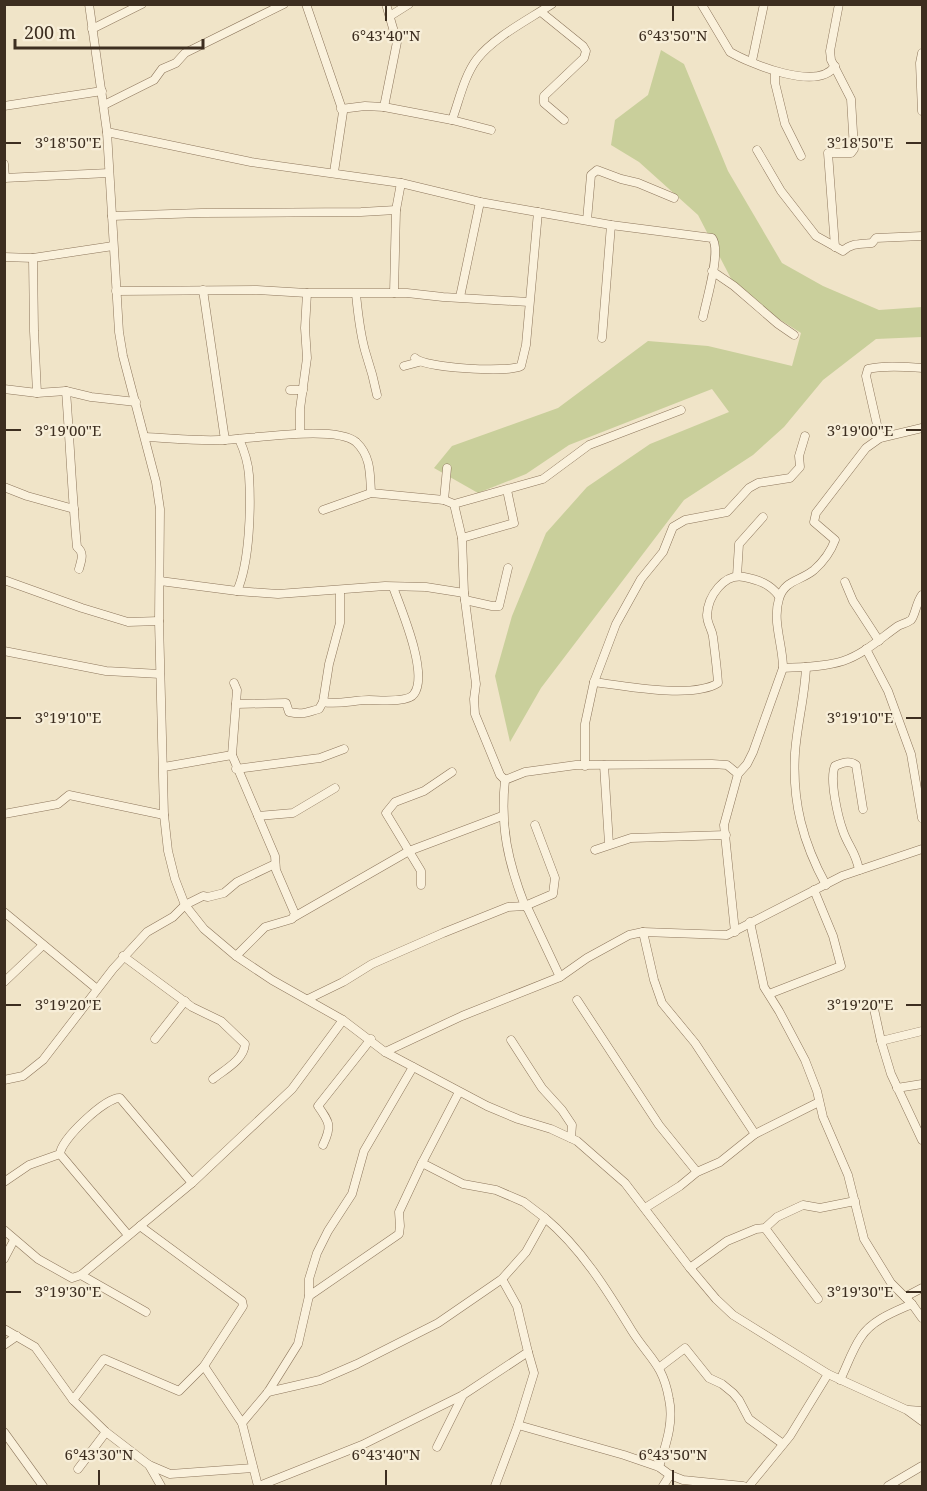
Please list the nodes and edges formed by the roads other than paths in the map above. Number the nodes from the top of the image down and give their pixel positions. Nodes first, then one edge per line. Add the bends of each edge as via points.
1 (84, 4) edge
2 (89, 4) edge
3 (142, 4) edge
4 (284, 4) edge
5 (306, 4) edge
6 (386, 4) edge
7 (409, 4) edge
8 (552, 4) edge
9 (764, 4) edge
10 (839, 4) edge
11 (702, 5) edge
12 (541, 12) junction
13 (89, 16) junction
14 (390, 16) junction
15 (92, 29) junction
16 (922, 53) edge
17 (752, 61) junction
18 (836, 66) junction
19 (775, 72) junction
20 (102, 91) junction
21 (104, 105) junction
22 (4, 106) edge
23 (384, 107) junction
24 (341, 109) junction
25 (922, 111) edge
26 (452, 120) junction
27 (564, 120) dead end
28 (491, 130) dead end
29 (107, 132) junction
30 (757, 150) dead end
31 (801, 156) dead end
32 (4, 164) edge
33 (334, 172) junction
34 (110, 173) junction
35 (5, 178) edge
36 (401, 183) junction
37 (674, 198) dead end
38 (480, 202) junction
39 (396, 210) junction
40 (538, 212) junction
41 (112, 216) junction
42 (587, 220) junction
43 (611, 225) junction
44 (922, 236) edge
45 (113, 246) junction
46 (835, 247) junction
47 (4, 257) edge
48 (33, 258) junction
49 (712, 271) junction
50 (203, 290) junction
51 (116, 291) junction
52 (307, 293) junction
53 (394, 293) junction
54 (356, 294) junction
55 (460, 297) junction
56 (529, 302) junction
57 (703, 316) dead end
58 (794, 334) dead end
59 (602, 338) dead end
60 (404, 366) dead end
61 (922, 368) edge
62 (4, 389) edge
63 (290, 390) dead end
64 (303, 390) junction
65 (66, 391) junction
66 (37, 393) junction
67 (377, 395) dead end
68 (136, 402) junction
69 (681, 410) dead end
70 (922, 428) edge
71 (300, 433) junction
72 (806, 436) dead end
73 (145, 437) junction
74 (880, 438) junction
75 (239, 439) junction
76 (225, 440) junction
77 (447, 468) dead end
78 (4, 487) edge
79 (507, 490) junction
80 (370, 493) junction
81 (444, 500) junction
82 (454, 504) junction
83 (74, 509) junction
84 (323, 510) dead end
85 (763, 517) dead end
86 (462, 538) junction
87 (508, 568) dead end
88 (79, 569) dead end
89 (737, 576) junction
90 (4, 580) edge
91 (160, 581) junction
92 (845, 582) dead end
93 (393, 587) junction
94 (340, 590) junction
95 (237, 591) junction
96 (922, 595) edge
97 (465, 596) junction
98 (779, 596) junction
99 (919, 613) edge
100 (159, 621) junction
101 (879, 641) junction
102 (866, 649) junction
103 (4, 651) edge
104 (806, 667) junction
105 (783, 668) junction
106 (160, 674) junction
107 (594, 682) junction
108 (234, 683) dead end
109 (323, 702) junction
110 (236, 705) junction
111 (344, 749) dead end
112 (232, 755) junction
113 (604, 765) junction
114 (585, 766) junction
115 (164, 767) junction
116 (236, 769) junction
117 (452, 772) dead end
118 (738, 774) junction
119 (505, 780) junction
120 (335, 788) dead end
121 (864, 809) dead end
122 (4, 814) edge
123 (164, 815) junction
124 (258, 816) junction
125 (502, 816) junction
126 (922, 818) edge
127 (535, 825) dead end
128 (726, 835) junction
129 (609, 844) junction
130 (922, 849) edge
131 (595, 850) dead end
132 (408, 851) junction
133 (275, 864) junction
134 (859, 870) junction
135 (421, 885) dead end
136 (826, 885) junction
137 (814, 890) junction
138 (185, 905) junction
139 (525, 906) junction
140 (4, 912) edge
141 (294, 917) junction
142 (750, 922) junction
143 (643, 932) junction
144 (735, 932) junction
145 (43, 945) junction
146 (123, 956) junction
147 (236, 956) junction
148 (560, 976) junction
149 (4, 982) edge
150 (98, 989) junction
151 (769, 994) junction
152 (308, 999) junction
153 (577, 1000) dead end
154 (185, 1001) junction
155 (874, 1009) dead end
156 (343, 1020) junction
157 (922, 1031) edge
158 (155, 1039) dead end
159 (371, 1040) junction
160 (511, 1040) dead end
161 (880, 1041) junction
162 (385, 1052) junction
163 (413, 1067) junction
164 (213, 1079) dead end
165 (4, 1080) edge
166 (922, 1084) edge
167 (897, 1088) junction
168 (459, 1092) junction
169 (819, 1102) junction
170 (807, 1107) junction
171 (823, 1117) junction
172 (755, 1134) junction
173 (571, 1138) junction
174 (922, 1140) edge
175 (323, 1145) dead end
176 (60, 1154) junction
177 (422, 1163) junction
178 (697, 1172) junction
179 (4, 1182) edge
180 (192, 1184) junction
181 (855, 1202) junction
182 (645, 1208) junction
183 (545, 1218) junction
184 (140, 1226) junction
185 (765, 1228) junction
186 (4, 1230) edge
187 (128, 1235) junction
188 (14, 1240) junction
189 (4, 1259) edge
190 (690, 1268) junction
191 (81, 1275) junction
192 (502, 1279) junction
193 (922, 1288) edge
194 (309, 1296) junction
195 (905, 1297) junction
196 (818, 1299) dead end
197 (912, 1304) junction
198 (146, 1312) dead end
199 (922, 1318) edge
200 (4, 1329) edge
201 (16, 1336) junction
202 (4, 1345) edge
203 (528, 1352) junction
204 (204, 1366) junction
205 (660, 1367) junction
206 (828, 1374) junction
207 (840, 1380) junction
208 (268, 1392) junction
209 (462, 1395) junction
210 (73, 1400) junction
211 (907, 1410) junction
212 (922, 1411) edge
213 (922, 1421) edge
214 (242, 1423) junction
215 (518, 1425) junction
216 (4, 1432) edge
217 (106, 1432) junction
218 (783, 1444) junction
219 (437, 1447) dead end
220 (149, 1465) junction
221 (922, 1466) edge
222 (659, 1467) junction
223 (253, 1468) junction
224 (78, 1469) dead end
225 (670, 1475) junction
226 (43, 1486) edge
227 (161, 1486) edge
228 (259, 1486) edge
229 (495, 1486) edge
230 (663, 1486) edge
231 (743, 1486) edge
232 (749, 1486) edge
233 (888, 1486) edge

1 - 13 street
2 - 13 street
3 - 15 street
4 - 21 street via 185,53 176,63 162,69 154,80
5 - 24 street
6 - 14 street
7 - 14 street
8 - 12 street
9 - 17 street
10 - 18 street via 830,42 831,60
11 - 17 street via 730,52
12 - 26 street via 496,39 477,59
12 - 27 street via 586,51 584,58 543,96 544,103
13 - 15 street
14 - 23 street via 397,42
15 - 20 street
16 - 25 street
17 - 19 street
18 - 19 street via 827,73 805,77
18 - 46 street via 850,99 854,149 851,153 828,153
19 - 31 street via 785,124
20 - 21 street
20 - 22 street
21 - 29 street
23 - 24 street
23 - 26 street
24 - 33 street
26 - 28 street
29 - 33 street via 251,162
29 - 34 street
30 - 46 street via 781,191 816,236
32 - 35 street
33 - 36 street
34 - 35 street
34 - 41 street
36 - 38 street
36 - 39 street
37 - 42 street via 597,170 591,175
38 - 40 street
38 - 55 street
39 - 41 street
39 - 53 street
40 - 42 street
40 - 56 street
41 - 45 street
42 - 43 street
43 - 49 street via 712,238 716,244
43 - 59 street
44 - 46 street via 876,238 872,243 843,251
45 - 48 street
45 - 51 street
47 - 48 street
48 - 66 street
49 - 57 street
49 - 58 street
50 - 51 street
50 - 52 street
50 - 76 street
51 - 68 street via 123,356
52 - 54 street
52 - 64 street
53 - 54 street
53 - 55 street
54 - 67 street
55 - 56 street
56 - 60 street via 521,366 437,366 417,360
61 - 74 street via 868,369
62 - 66 street
63 - 64 street
64 - 71 street
65 - 66 street
65 - 68 street
65 - 83 street
68 - 73 street
69 - 79 street via 589,445 543,479
70 - 74 street
71 - 75 street
71 - 80 street via 342,436 356,442 369,460
72 - 107 street via 799,456 800,467 790,478 758,483 727,512 685,520 673,527 663,552 641,579 616,624
73 - 76 street
73 - 91 street via 160,509
74 - 98 street via 866,448 816,513 814,522 835,540 829,553 813,572 786,585
75 - 76 street
75 - 95 street via 249,474 248,523
77 - 81 street
78 - 83 street
79 - 82 street
79 - 86 street via 514,523
80 - 81 street
80 - 84 street
81 - 82 street
82 - 86 street
83 - 88 street via 77,547 82,556
85 - 89 street via 740,544
86 - 97 street
87 - 97 street via 499,606
89 - 98 street via 772,587
89 - 107 street via 714,593 706,618 713,636 718,683 699,691
90 - 100 street via 128,622
91 - 95 street
91 - 100 street
92 - 101 street
93 - 94 street
93 - 97 street via 426,587
93 - 109 street via 417,659 418,683 414,694 387,700
94 - 95 street via 278,594
94 - 109 street via 341,616
96 - 99 street via 916,603
97 - 119 street via 476,684 475,714
98 - 105 street via 776,612
99 - 101 street
100 - 106 street
101 - 102 street
102 - 104 street via 845,661
102 - 126 street via 888,691 911,754
103 - 106 street via 106,671
104 - 105 street
104 - 136 street via 795,752 797,811 807,846
105 - 118 street via 753,752
106 - 115 street
107 - 114 street via 585,724
108 - 110 street
109 - 110 street via 319,710 307,714 289,712 286,704 278,702
110 - 112 street
111 - 116 street via 320,758
112 - 115 street
112 - 116 street
113 - 114 street
113 - 118 street via 727,765
113 - 129 street
114 - 119 street via 525,772
115 - 123 street
116 - 124 street
117 - 132 street via 388,809 386,813
118 - 128 street via 724,825
119 - 125 street
120 - 124 street via 293,813
121 - 134 street via 855,765 846,762 835,766 833,784 843,831
122 - 123 street via 58,804 69,795
123 - 138 street via 168,850
124 - 133 street
125 - 132 street
125 - 139 street via 508,856
127 - 139 street via 555,878 554,894
128 - 129 street via 631,838
128 - 144 street
129 - 131 street
130 - 134 street
132 - 135 street via 421,871
132 - 141 street
133 - 138 street via 224,892
133 - 141 street
134 - 136 street
136 - 137 street
137 - 142 street
137 - 151 street via 841,966
138 - 146 street via 147,932
138 - 147 street via 204,929
139 - 148 street
139 - 152 street via 508,907 397,952
140 - 145 street
141 - 147 street via 266,927
142 - 144 street
142 - 151 street via 762,982
143 - 144 street
143 - 148 street via 629,935
143 - 172 street via 662,1003 695,1043
145 - 149 street
145 - 150 street
146 - 150 street
146 - 154 street
147 - 152 street
148 - 162 street
150 - 165 street via 43,1060 23,1076
151 - 169 street via 805,1060
152 - 156 street
153 - 178 street via 659,1125
154 - 158 street
154 - 164 street via 221,1021 245,1044 238,1059
155 - 161 street
156 - 159 street
156 - 180 street via 292,1089
157 - 161 street
159 - 162 street
159 - 175 street via 318,1106 328,1121 329,1131
160 - 173 street via 572,1125
161 - 167 street
162 - 163 street
163 - 168 street
163 - 194 street via 364,1151 351,1194 316,1253
166 - 167 street
167 - 174 street
168 - 173 street via 507,1115
168 - 177 street
169 - 170 street
169 - 171 street
170 - 171 street
170 - 172 street
171 - 181 street
172 - 178 street via 720,1162
173 - 182 street via 619,1176
176 - 179 street via 29,1165
176 - 180 street via 63,1143 82,1123 111,1099 120,1098
176 - 187 street
177 - 183 street via 464,1184 524,1202
177 - 194 street via 399,1212 399,1234
178 - 182 street
180 - 184 street
181 - 185 street via 820,1208 803,1204
181 - 195 street via 864,1239 891,1283
182 - 190 street
183 - 192 street via 526,1251
183 - 205 street via 577,1249
184 - 187 street
184 - 204 street via 242,1301 243,1306
185 - 190 street via 727,1241
185 - 196 street
186 - 188 street
187 - 191 street
188 - 189 street
188 - 191 street via 72,1278
190 - 206 street via 734,1315
191 - 198 street
192 - 203 street via 517,1306
192 - 208 street via 438,1323 357,1364 320,1380
193 - 195 street
194 - 208 street via 298,1344
195 - 197 street
197 - 199 street
197 - 207 street via 867,1329
200 - 201 street
201 - 202 street
201 - 210 street via 34,1347
203 - 209 street
203 - 215 street via 534,1373
204 - 210 street via 179,1391 104,1359
204 - 214 street
205 - 218 street via 685,1348 709,1378 733,1393 749,1419
205 - 222 street via 670,1400 670,1429
206 - 207 street
206 - 218 street
207 - 211 street
208 - 214 street
209 - 219 street
209 - 228 street via 362,1445
210 - 217 street
211 - 212 street
211 - 213 street
214 - 223 street
215 - 222 street
215 - 229 street
216 - 226 street
217 - 220 street
217 - 224 street
218 - 232 street
220 - 223 street via 170,1474
220 - 227 street
221 - 233 street
222 - 225 street
223 - 228 street
225 - 230 street
225 - 231 street via 683,1480

